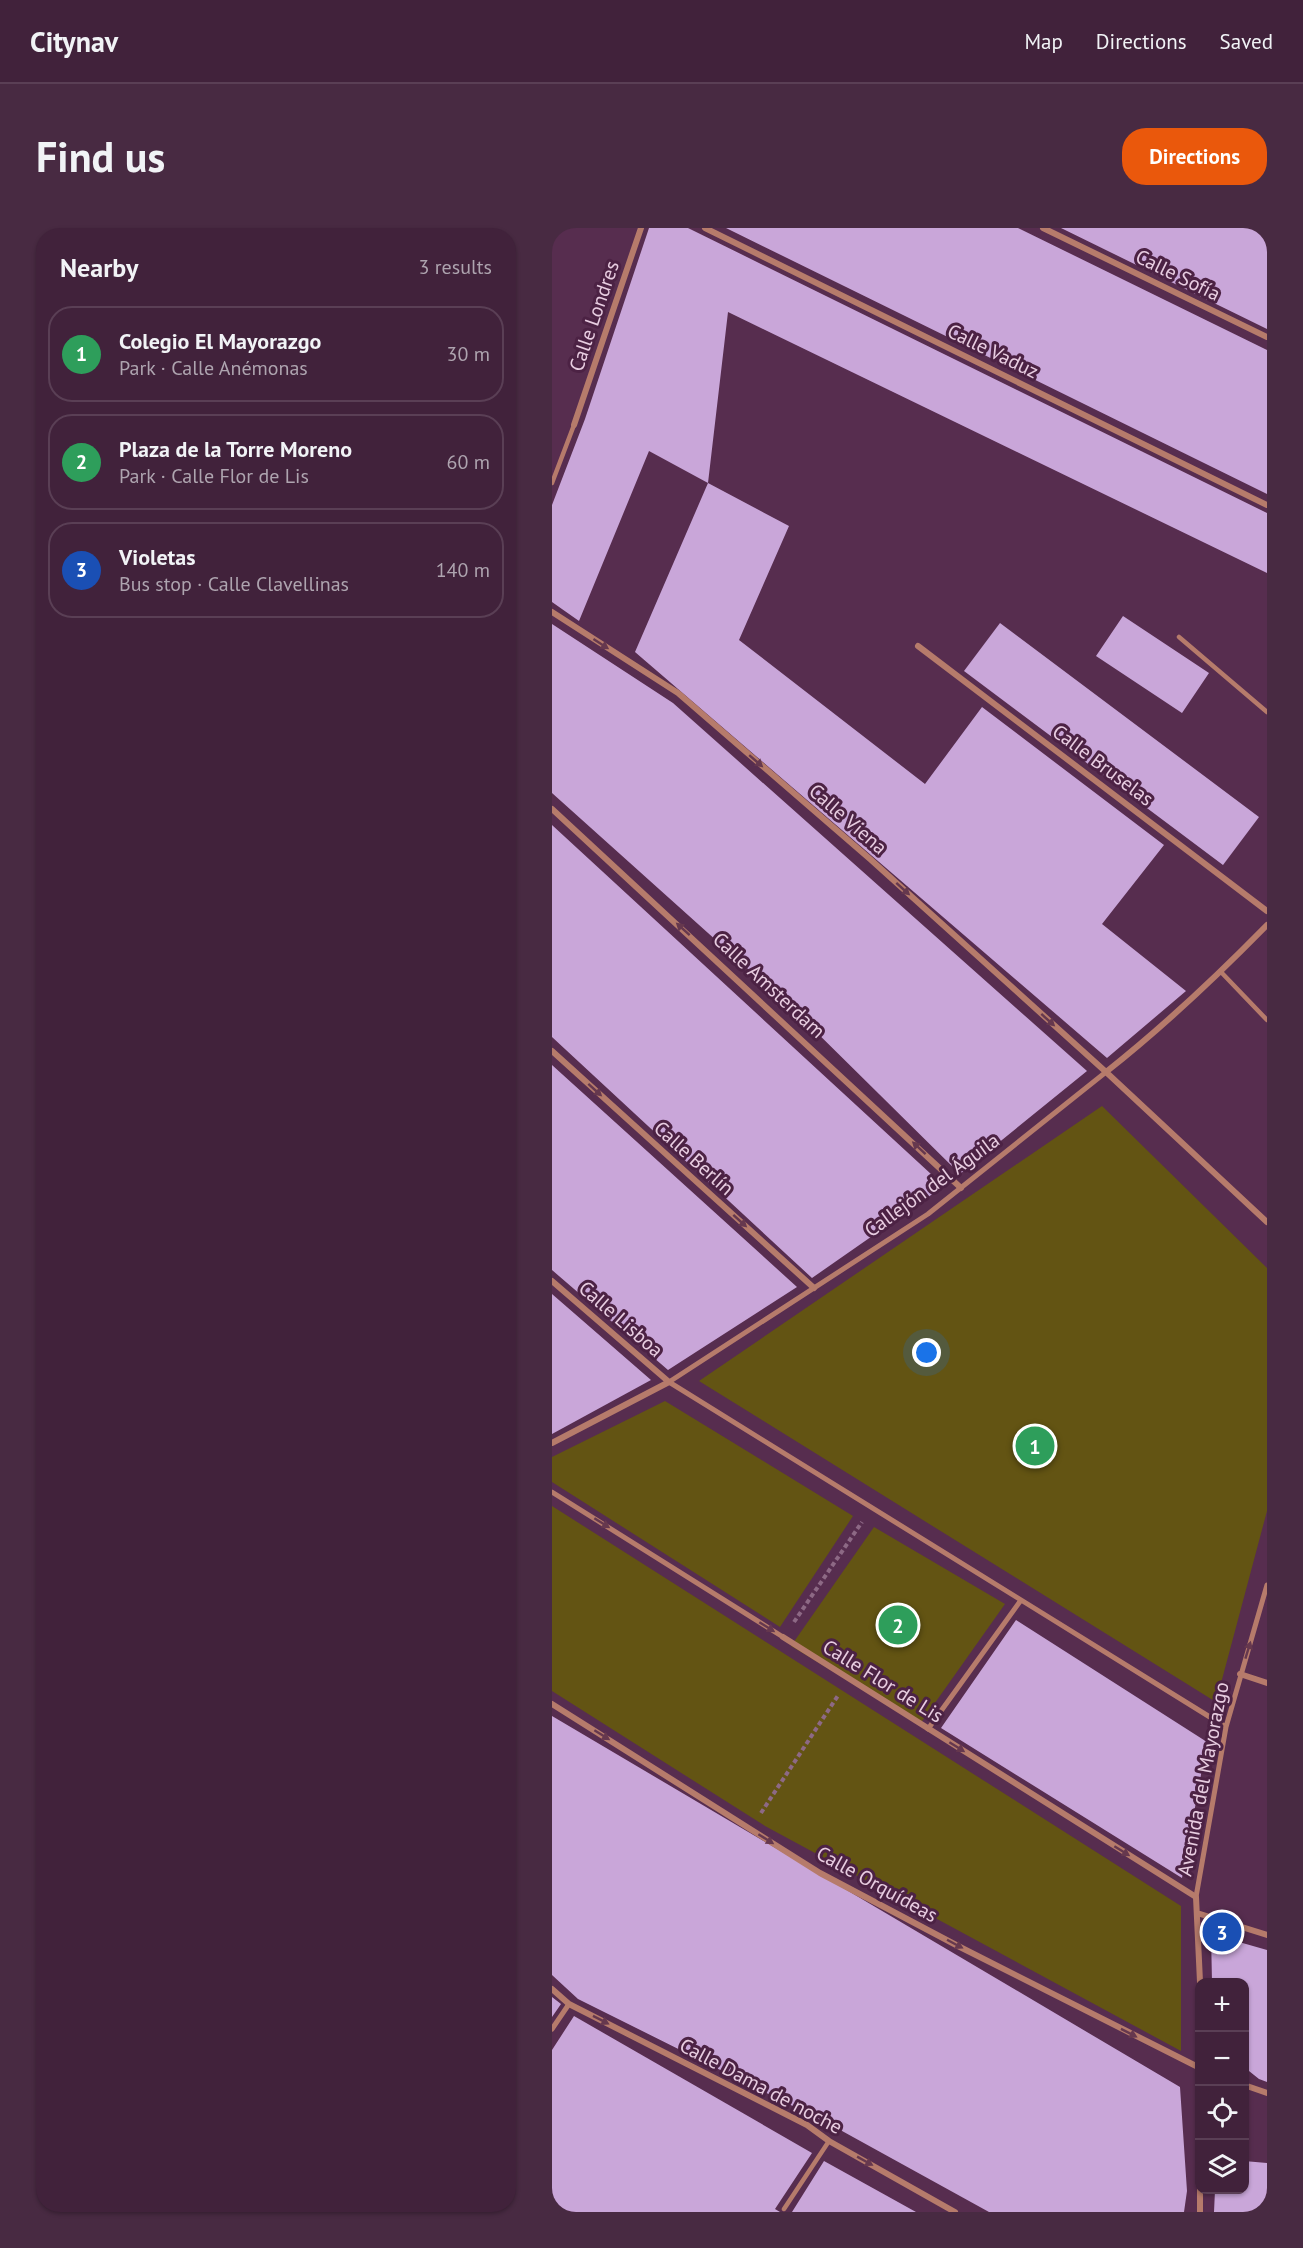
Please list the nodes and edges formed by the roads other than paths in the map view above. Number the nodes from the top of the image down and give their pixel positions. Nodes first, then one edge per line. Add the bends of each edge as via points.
1 (641, 228) edge
2 (705, 228) edge
3 (1043, 228) edge
4 (1267, 337) edge
5 (574, 425) joint
6 (552, 483) edge
7 (1267, 504) edge
8 (552, 612) edge
9 (1179, 637) dead end
10 (918, 646) dead end
11 (1267, 712) edge
12 (552, 809) edge
13 (1267, 911) edge
14 (1267, 925) edge
15 (1221, 972) junction
16 (1267, 1020) edge
17 (552, 1051) edge
18 (1106, 1072) junction
19 (961, 1188) junction
20 (1267, 1222) edge
21 (552, 1281) edge
22 (813, 1288) junction
23 (669, 1382) junction
24 (552, 1443) edge
25 (552, 1492) edge
26 (1267, 1585) edge
27 (1021, 1600) junction
28 (783, 1637) joint
29 (1240, 1674) junction
30 (1267, 1683) edge
31 (552, 1704) edge
32 (1226, 1727) junction
33 (928, 1729) junction
34 (1196, 1898) junction
35 (1197, 1913) junction
36 (1267, 1935) edge
37 (1200, 1978) edge
38 (552, 1989) edge
39 (569, 2004) junction
40 (552, 2029) edge
41 (1195, 2065) edge
42 (1248, 2086) edge
43 (1267, 2093) edge
44 (829, 2141) junction
45 (1200, 2194) edge
46 (784, 2209) dead end
47 (956, 2212) edge
48 (1200, 2212) edge

1 - 5 street, Calle Londres
2 - 7 street, Calle Vaduz
3 - 4 street, Calle Sofía
5 - 6 lane, Calle Londres
8 -> 18 street, Calle Viena via 678,693
9 - 11 lane
10 - 13 street, Calle Bruselas
19 -> 12 street, Calle Amsterdam
14 - 15 street, Callejón del Águila
15 - 16 lane
15 - 18 street, Callejón del Águila
17 -> 22 street, Calle Berlín
18 - 19 street, Callejón del Águila
18 - 20 street, Calle Viena
19 - 22 street, Callejón del Águila via 928,1214
21 - 23 street, Calle Lisboa
22 - 23 street, Callejón del Águila
23 - 24 street, Callejón del Águila
23 - 27 street
25 -> 28 street, Calle Flor de Lis
29 -> 26 street, Avenida del Mayorazgo
27 - 32 street
27 - 33 street
28 - 33 street, Calle Flor de Lis
29 - 30 street
29 - 32 street, Avenida del Mayorazgo
31 -> 41 street, Calle Orquídeas via 820,1873
32 - 34 street, Avenida del Mayorazgo
33 -> 34 street, Calle Flor de Lis
34 - 35 street, Avenida del Mayorazgo
35 - 36 street
35 - 37 street, Avenida del Mayorazgo
38 - 39 street, Calle Dama de noche
39 - 40 street
39 -> 44 street, Calle Dama de noche via 807,2125
42 - 43 street
44 - 46 lane
44 -> 47 street, Calle Dama de noche
45 - 48 street

